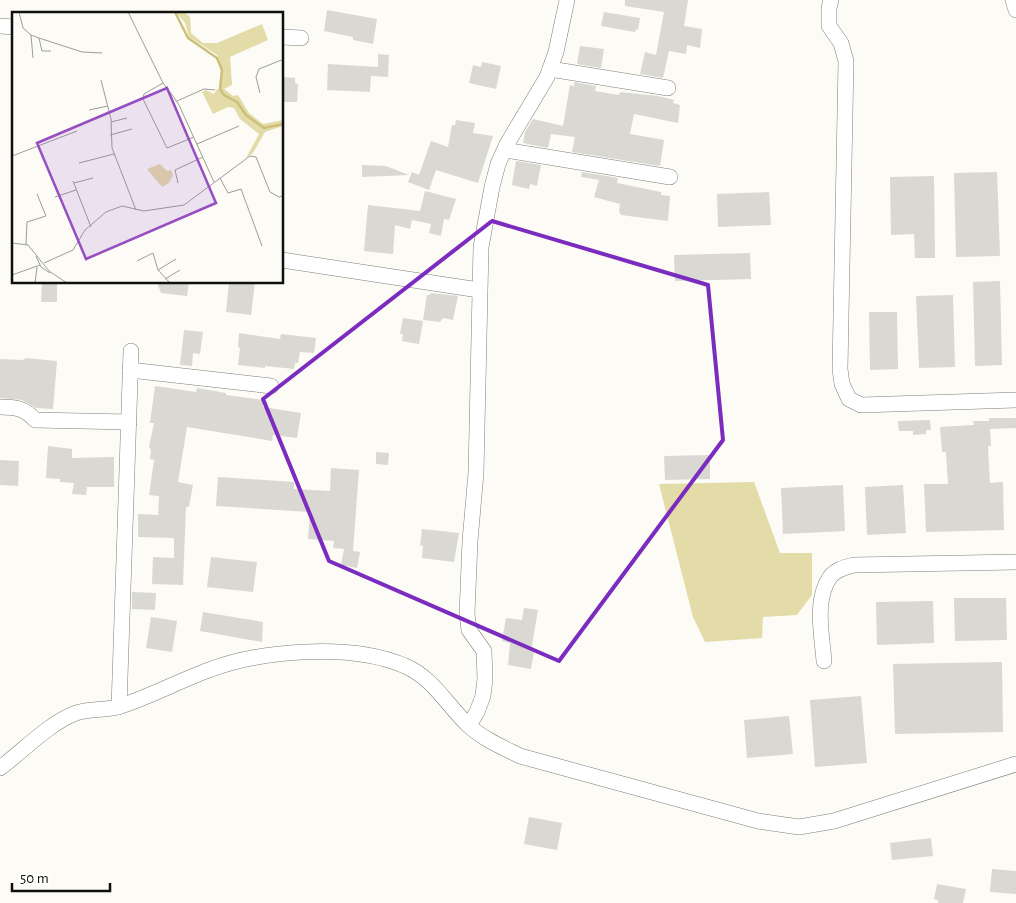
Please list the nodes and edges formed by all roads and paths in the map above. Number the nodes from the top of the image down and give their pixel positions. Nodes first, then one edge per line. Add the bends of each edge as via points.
1 (567, 0) edge
2 (831, 0) edge
3 (1013, 0) edge
4 (1016, 10) edge
5 (284, 37) edge
6 (301, 38) dead end
7 (550, 69) junction
8 (668, 88) dead end
9 (504, 150) junction
10 (670, 177) dead end
11 (284, 260) edge
12 (479, 290) junction
13 (131, 351) dead end
14 (130, 370) junction
15 (272, 386) dead end
16 (1016, 400) edge
17 (0, 407) edge
18 (129, 422) junction
19 (1016, 562) edge
20 (824, 661) dead end
21 (120, 707) junction
22 (469, 725) junction
23 (1016, 764) edge
24 (0, 768) edge

1 - 7 street
2 - 16 street via 829,26 841,43 846,61 842,384 849,399 861,404
3 - 4 street
5 - 6 street
7 - 8 street
7 - 9 street
9 - 10 street
9 - 12 street via 488,204
11 - 12 street
12 - 22 street via 476,473 467,614 469,630 484,651 484,679 478,712
13 - 14 street
14 - 15 street
14 - 18 street
17 - 18 street via 16,407 36,420
18 - 21 street
19 - 20 street via 854,565 841,568 831,576 821,604
21 - 22 street via 211,669 265,656 320,652 356,654 407,666 428,681
21 - 24 street via 70,716
22 - 23 street via 520,756 758,821 799,827 834,821

